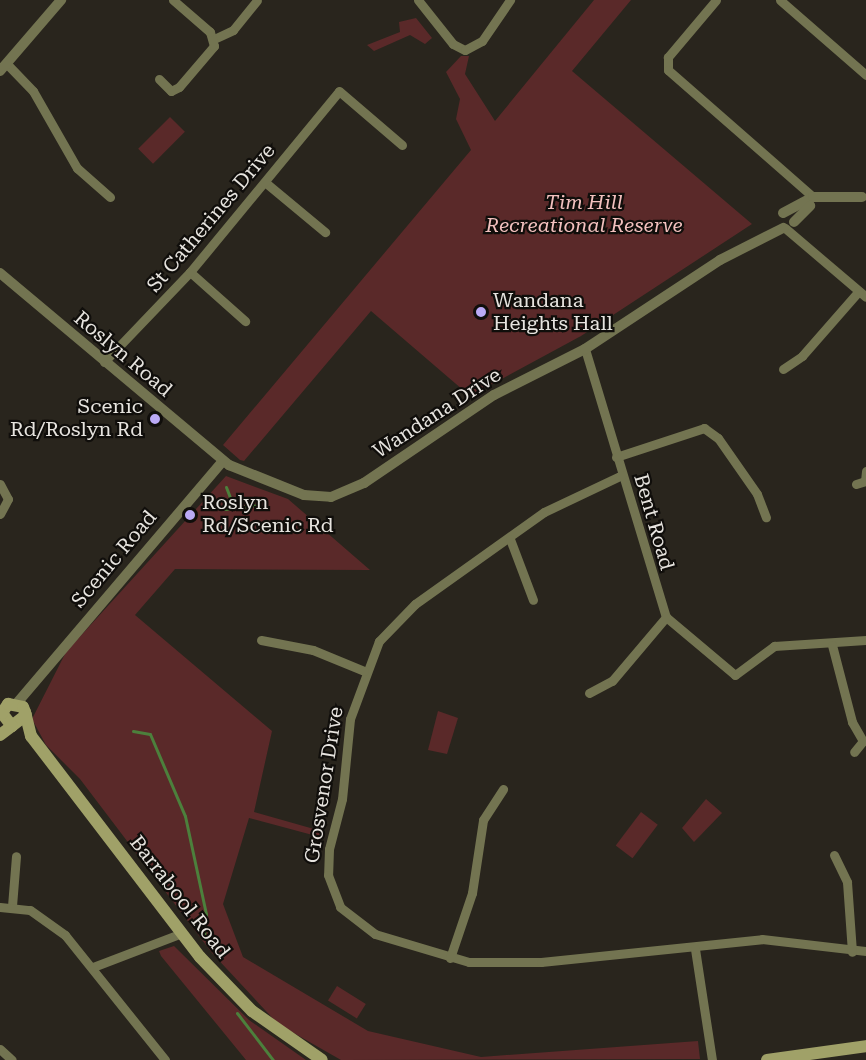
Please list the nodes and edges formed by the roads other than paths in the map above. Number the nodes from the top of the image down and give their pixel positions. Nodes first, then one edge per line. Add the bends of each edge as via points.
1 (61, 0) edge
2 (173, 0) edge
3 (257, 0) edge
4 (418, 0) edge
5 (510, 0) edge
6 (716, 0) edge
7 (780, 0) edge
8 (214, 39) junction
9 (3, 67) edge
10 (866, 75) edge
11 (159, 79) dead end
12 (402, 145) dead end
13 (266, 183) junction
14 (110, 197) dead end
15 (864, 197) edge
16 (810, 201) junction
17 (782, 214) junction
18 (789, 225) junction
19 (325, 232) dead end
20 (720, 260) junction
21 (190, 272) junction
22 (0, 273) edge
23 (863, 294) edge
24 (246, 321) dead end
25 (585, 349) junction
26 (104, 362) junction
27 (783, 369) dead end
28 (616, 457) junction
29 (223, 461) junction
30 (622, 475) junction
31 (0, 484) edge
32 (0, 514) edge
33 (766, 517) dead end
34 (510, 539) junction
35 (533, 600) dead end
36 (666, 617) junction
37 (261, 640) dead end
38 (866, 640) edge
39 (832, 645) junction
40 (364, 671) junction
41 (589, 693) dead end
42 (0, 695) edge
43 (20, 708) junction
44 (1, 714) edge
45 (14, 726) junction
46 (30, 734) junction
47 (0, 735) edge
48 (865, 742) edge
49 (854, 752) dead end
50 (503, 789) dead end
51 (834, 855) dead end
52 (16, 856) dead end
53 (12, 906) junction
54 (0, 907) edge
55 (182, 933) junction
56 (695, 949) junction
57 (866, 951) edge
58 (852, 952) junction
59 (450, 958) junction
60 (93, 967) junction
61 (866, 1046) edge
62 (0, 1049) edge
63 (12, 1060) edge
64 (165, 1060) edge
65 (322, 1060) edge
66 (712, 1060) edge
67 (767, 1060) edge

1 - 9 street
2 - 8 street
3 - 8 street via 233,30
4 - 5 street via 453,44 465,50 483,41
6 - 16 street via 668,57 668,70 788,174
7 - 10 street
8 - 11 street via 201,67 173,94
9 - 14 street via 33,91 70,159
12 - 13 street, St Catherines Drive via 339,91
13 - 19 street
13 - 21 street, St Catherines Drive
15 - 16 street
16 - 17 street, Wandana Drive
16 - 18 street, Wandana Drive
17 - 18 street
17 - 20 street, Wandana Drive
18 - 20 street, Wandana Drive
18 - 23 street via 808,247
20 - 25 street, Wandana Drive
21 - 24 street
21 - 26 street, St Catherines Drive
22 - 26 street, Roslyn Road
23 - 27 street via 802,356
25 - 28 street, Bent Road
25 - 29 street, Wandana Drive via 494,394 345,493 304,495
26 - 29 street, Roslyn Road
28 - 30 street, Bent Road
28 - 33 street via 704,428 718,438 757,494
29 - 43 street, Scenic Road via 34,682
30 - 34 street, Grosvenor Drive via 557,504
30 - 36 street, Bent Road
31 - 32 street via 8,497
34 - 35 street
34 - 40 street, Grosvenor Drive via 400,617
36 - 39 street via 735,675 774,646
36 - 41 street via 612,681
37 - 40 street via 313,650
38 - 39 street
39 - 48 street via 849,715
40 - 59 street, Grosvenor Drive via 347,737 328,875 340,907 359,926
42 - 43 main road
43 - 44 main road
43 - 45 main road
43 - 46 main road, Barrabool Road
44 - 45 main road, Barrabool Road
45 - 46 main road, Barrabool Road
45 - 47 main road
46 - 55 main road, Barrabool Road
48 - 49 street
50 - 59 street via 483,820 472,893
51 - 58 street via 847,882
52 - 53 street
53 - 54 street
53 - 60 street via 47,920
55 - 60 street
55 - 65 main road, Barrabool Road via 252,1011
56 - 58 street, Grosvenor Drive via 762,939
56 - 59 street, Grosvenor Drive via 525,963
56 - 66 street
57 - 58 street, Grosvenor Drive
60 - 64 street
61 - 67 main road
62 - 63 street

